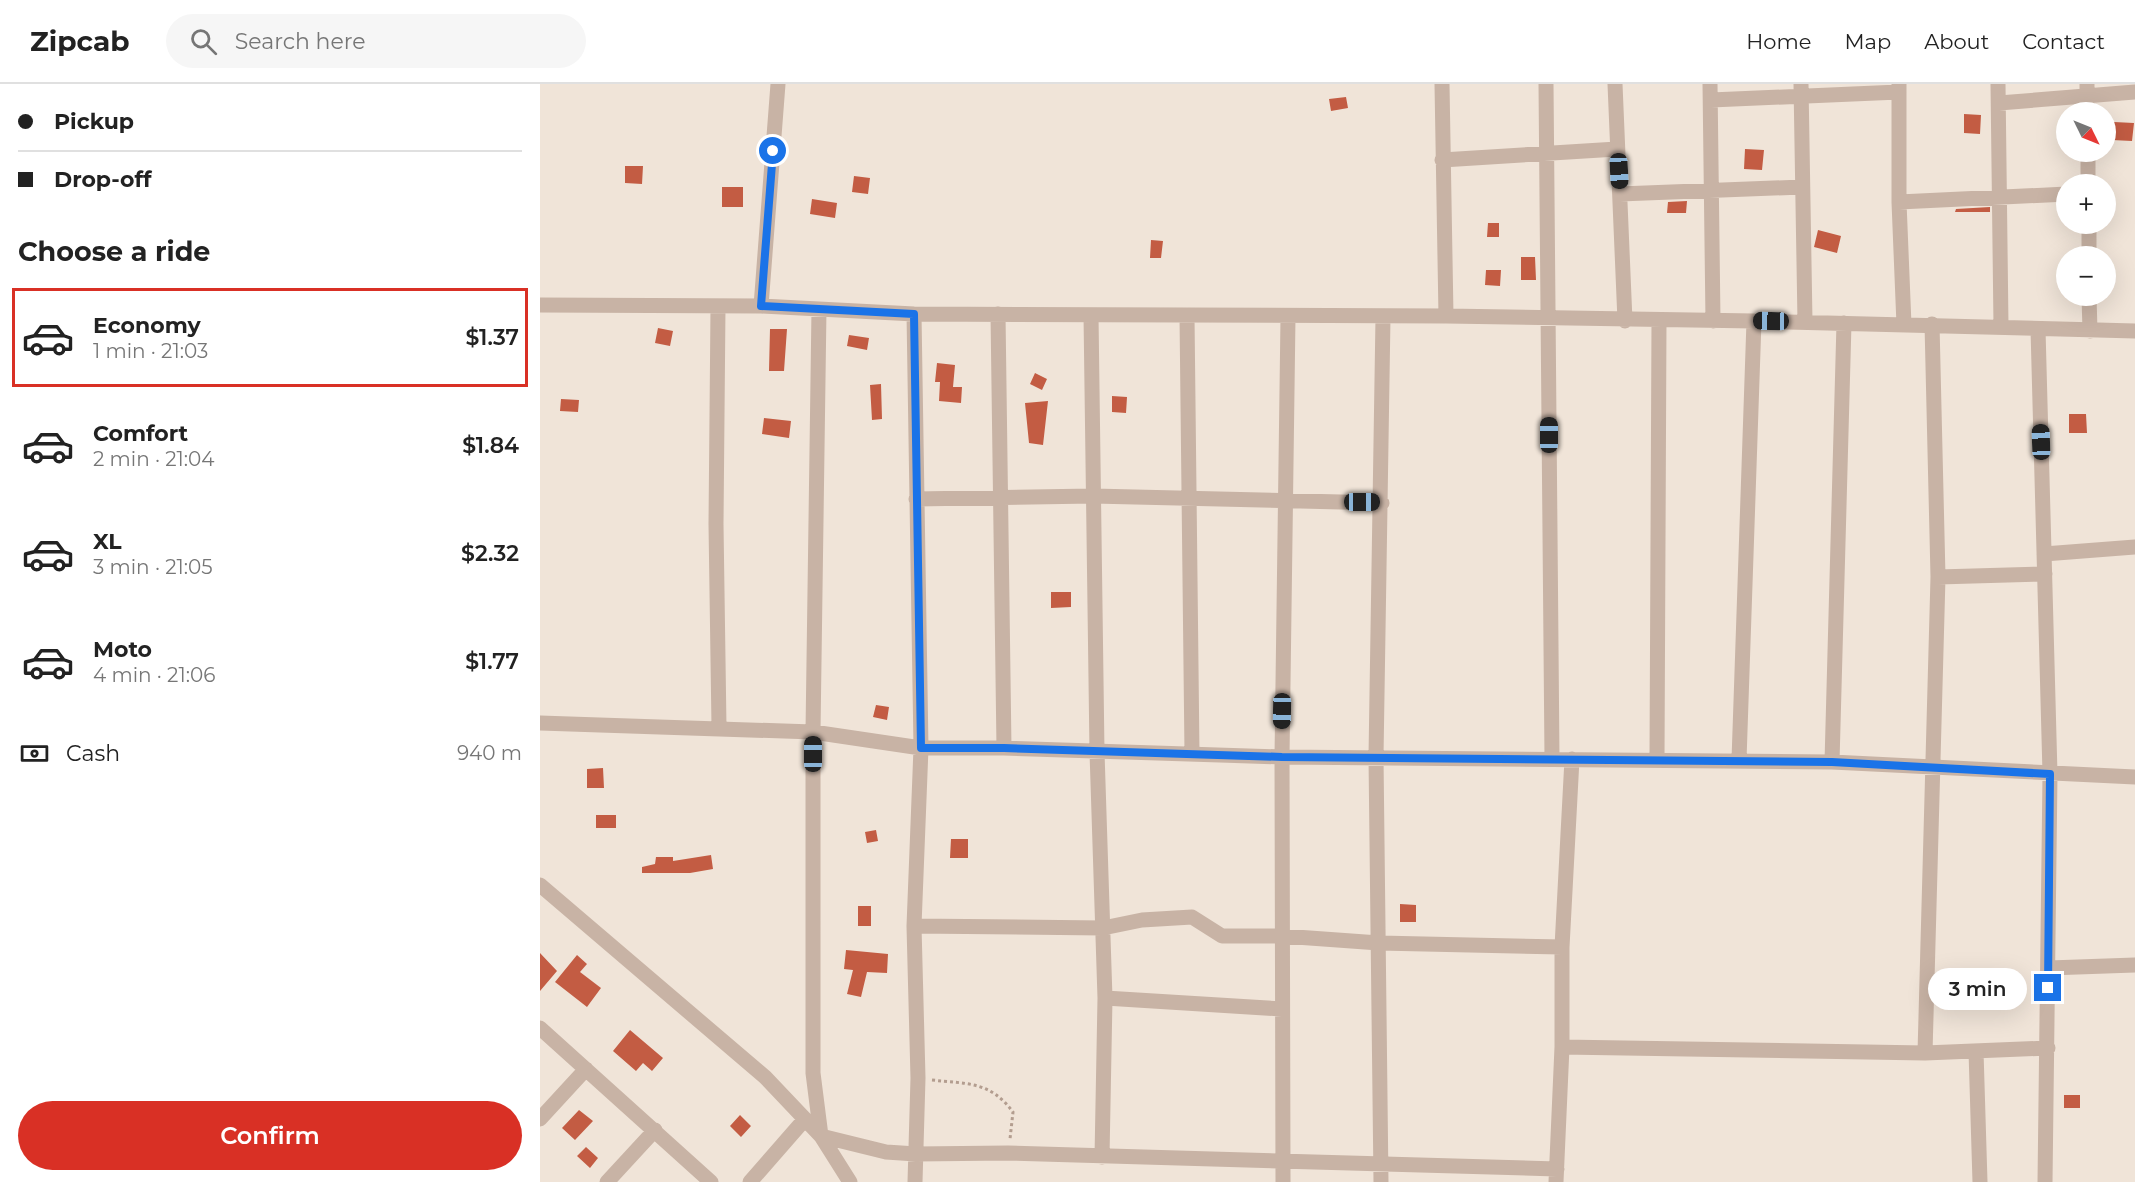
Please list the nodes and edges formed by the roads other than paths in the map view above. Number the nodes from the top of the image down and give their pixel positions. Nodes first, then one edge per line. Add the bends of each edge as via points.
1 (778, 84) edge
2 (1442, 84) edge
3 (1546, 84) edge
4 (1615, 84) edge
5 (1710, 84) edge
6 (1998, 84) edge
7 (1899, 88) edge
8 (2087, 90) edge
9 (1801, 91) edge
10 (2135, 92) edge
11 (1711, 100) junction
12 (1999, 103) junction
13 (1617, 149) junction
14 (1546, 154) junction
15 (1442, 160) junction
16 (1802, 187) junction
17 (1710, 189) junction
18 (1620, 194) junction
19 (2056, 194) edge
20 (1999, 197) junction
21 (1899, 202) junction
22 (540, 305) edge
23 (761, 306) junction
24 (2090, 306) edge
25 (718, 307) junction
26 (819, 309) junction
27 (914, 314) junction
28 (998, 314) junction
29 (1091, 315) junction
30 (1187, 316) junction
31 (1446, 316) junction
32 (1288, 317) junction
33 (1383, 317) junction
34 (1548, 319) junction
35 (1625, 321) junction
36 (1659, 321) junction
37 (1713, 321) junction
38 (1754, 321) junction
39 (1805, 322) junction
40 (1844, 323) junction
41 (1932, 324) junction
42 (1904, 325) junction
43 (2001, 326) junction
44 (2038, 329) junction
45 (2090, 331) junction
46 (2135, 331) edge
47 (1093, 496) junction
48 (1001, 497) junction
49 (916, 499) junction
50 (1189, 499) junction
51 (1285, 501) junction
52 (1382, 503) junction
53 (2135, 547) edge
54 (2044, 554) junction
55 (2045, 574) junction
56 (1938, 577) junction
57 (540, 723) edge
58 (719, 727) junction
59 (813, 732) junction
60 (921, 748) junction
61 (1004, 748) junction
62 (1097, 752) junction
63 (1192, 754) junction
64 (1282, 757) junction
65 (1376, 757) junction
66 (1552, 758) junction
67 (1572, 759) junction
68 (1657, 759) junction
69 (1739, 760) junction
70 (1832, 762) junction
71 (1934, 768) junction
72 (2050, 774) junction
73 (2135, 777) edge
74 (540, 885) edge
75 (914, 926) junction
76 (1103, 928) junction
77 (1282, 936) junction
78 (1379, 943) junction
79 (1562, 947) junction
80 (2135, 965) edge
81 (2049, 968) junction
82 (1106, 998) junction
83 (1282, 1009) junction
84 (540, 1028) edge
85 (1562, 1047) junction
86 (2048, 1048) junction
87 (1976, 1051) junction
88 (1925, 1053) junction
89 (586, 1069) junction
90 (540, 1119) edge
91 (805, 1119) junction
92 (656, 1130) junction
93 (821, 1136) junction
94 (916, 1154) junction
95 (1102, 1157) junction
96 (1283, 1160) junction
97 (1382, 1164) junction
98 (1557, 1176) edge
99 (607, 1182) edge
100 (711, 1182) edge
101 (750, 1182) edge
102 (850, 1182) edge
103 (915, 1182) edge
104 (1283, 1182) edge
105 (1382, 1182) edge
106 (1980, 1182) edge
107 (2045, 1182) edge

1 - 23 street
2 - 15 street
3 - 14 street
4 - 13 street
5 - 11 street
6 - 12 street
7 - 9 street
7 - 21 street
8 - 10 street
8 - 12 street
9 - 11 street
9 - 16 street
11 - 17 street
12 - 20 street
13 - 14 street
13 - 18 street
14 - 15 street
14 - 34 street
15 - 31 street
16 - 17 street
16 - 39 street
17 - 18 street
17 - 37 street
18 - 35 street
19 - 20 street
20 - 21 street
20 - 43 street
21 - 42 street
22 - 25 street
23 - 25 street
23 - 26 street
24 - 45 street
25 - 58 street
26 - 27 street
26 - 59 street
27 - 28 street
27 - 49 street
28 - 29 street
28 - 48 street
29 - 30 street
29 - 47 street
30 - 32 street
30 - 50 street
31 - 33 street
31 - 34 street
32 - 33 street
32 - 51 street
33 - 52 street
34 - 35 street
34 - 66 street
35 - 36 street
36 - 37 street
36 - 68 street
37 - 38 street
38 - 39 street
38 - 69 street
39 - 40 street
40 - 42 street
40 - 70 street
41 - 42 street
41 - 43 street
41 - 56 street
43 - 44 street
44 - 45 street
44 - 54 street
45 - 46 street
47 - 48 street
47 - 50 street
47 - 62 street
48 - 49 street
48 - 61 street
49 - 60 street
50 - 51 street
50 - 63 street
51 - 52 street
51 - 64 street
52 - 65 street
53 - 54 street
54 - 55 street
55 - 56 street
55 - 72 street
56 - 71 street
57 - 58 street
58 - 59 street
59 - 60 street
59 - 93 street via 813,1073
60 - 61 street
60 - 75 street
61 - 62 street
62 - 63 street
62 - 76 street
63 - 64 street
64 - 65 street
64 - 77 street
65 - 66 street
65 - 78 street
66 - 67 street
67 - 68 street
67 - 79 street
68 - 69 street
69 - 70 street
70 - 71 street
71 - 72 street
71 - 88 street
72 - 73 street
72 - 81 street
74 - 91 street via 765,1077
75 - 76 street
75 - 94 street
76 - 77 street via 1142,920 1192,917 1221,936
76 - 82 street
77 - 78 street
77 - 83 street
78 - 79 street
78 - 97 street
79 - 85 street
80 - 81 street
81 - 86 street
82 - 83 street
82 - 95 street
83 - 96 street
84 - 89 street
85 - 88 street
85 - 98 street
86 - 87 street
86 - 107 street
87 - 88 street
87 - 106 street
89 - 90 street
89 - 92 street
91 - 93 street
91 - 101 street
92 - 99 street
92 - 100 street
93 - 94 street via 886,1152
93 - 102 street
94 - 95 street
94 - 103 street
95 - 96 street
96 - 97 street
96 - 104 street
97 - 98 street
97 - 105 street

